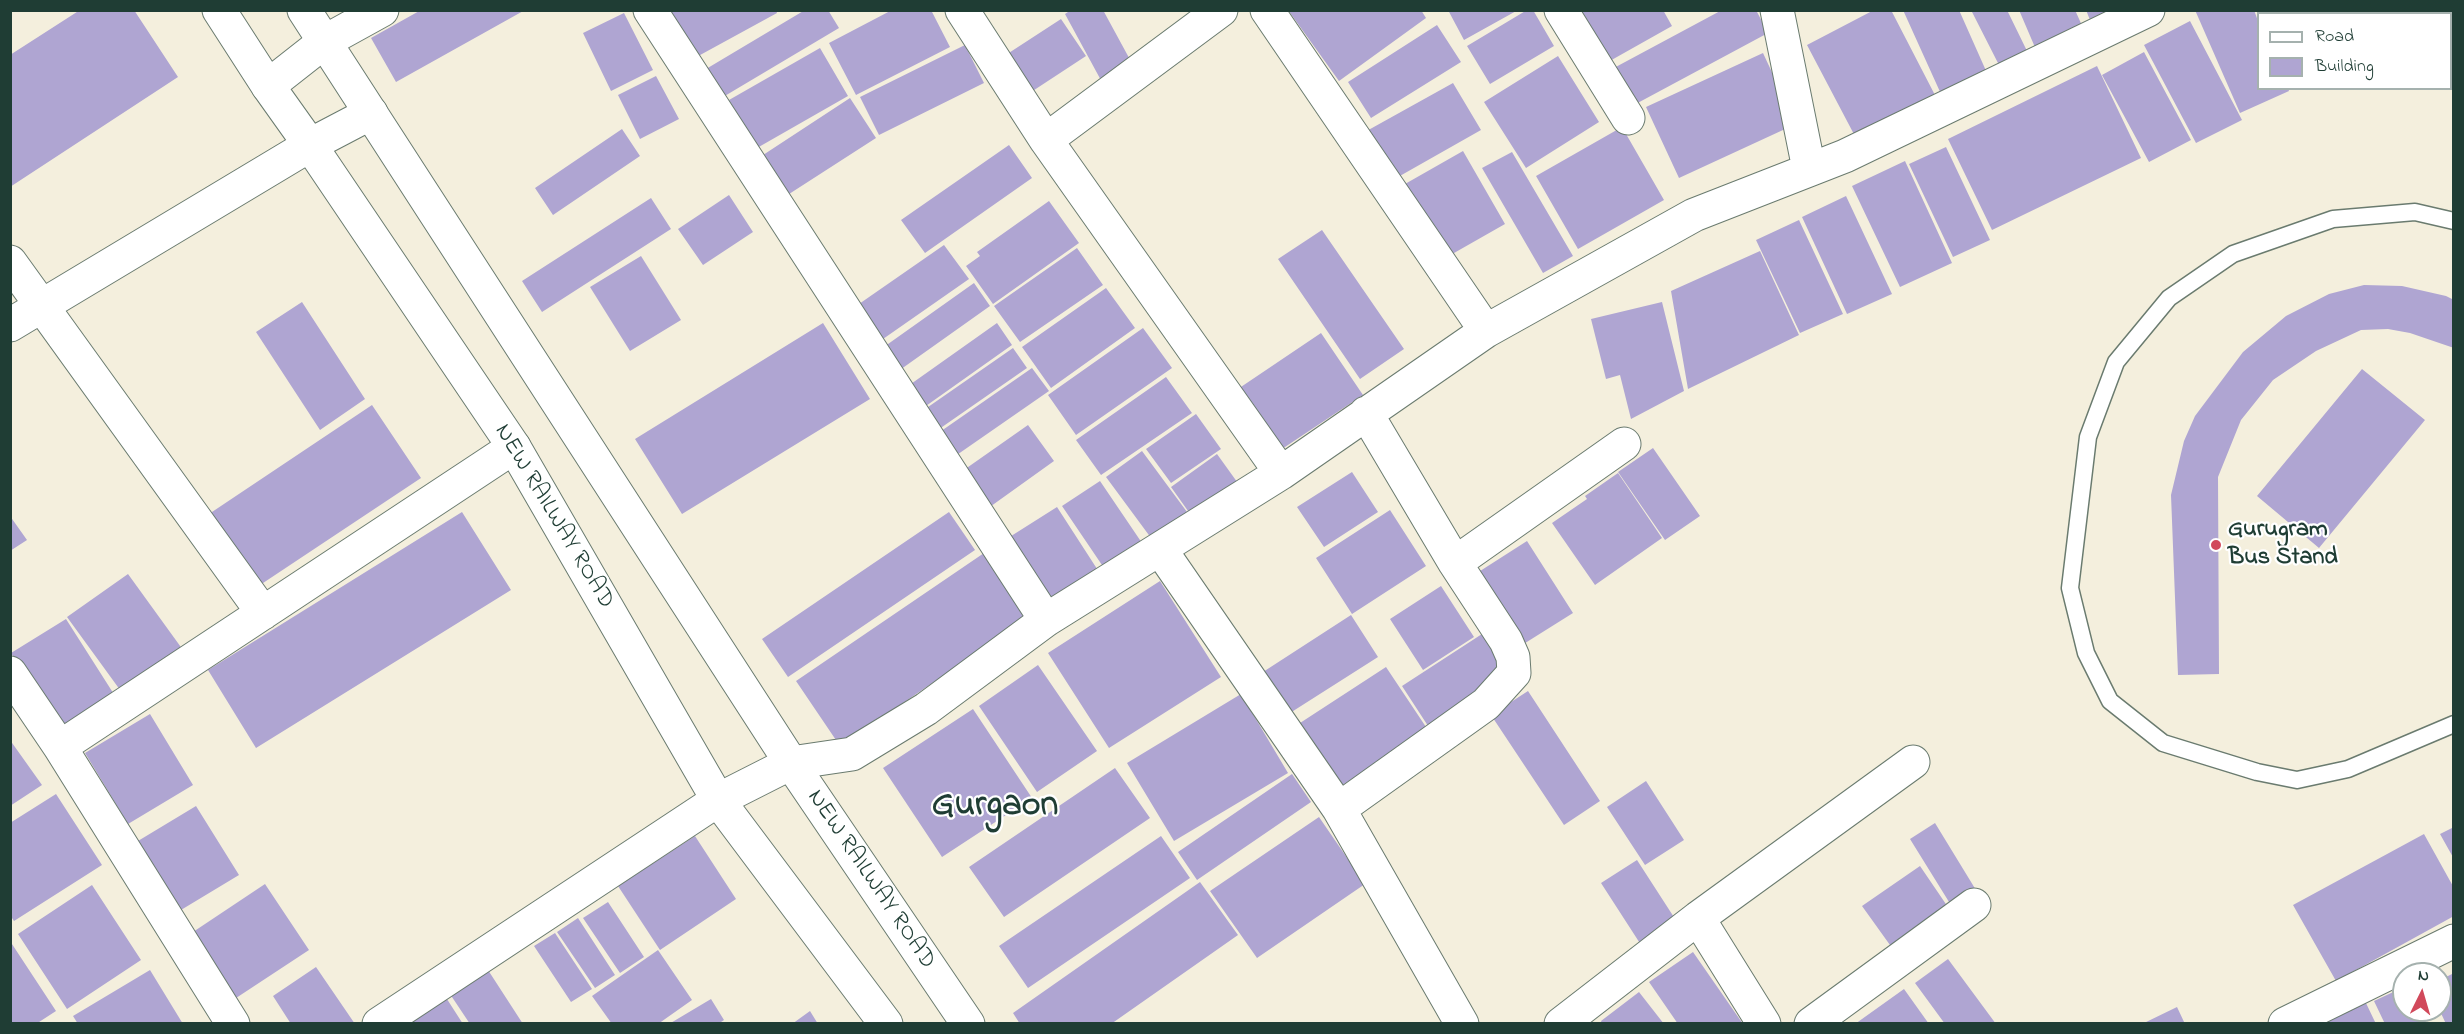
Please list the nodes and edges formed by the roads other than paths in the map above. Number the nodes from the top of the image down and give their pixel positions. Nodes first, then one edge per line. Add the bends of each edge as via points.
1 (219, 10) edge
2 (304, 10) edge
3 (382, 10) edge
4 (650, 10) edge
5 (962, 10) edge
6 (1221, 10) edge
7 (1267, 10) edge
8 (1561, 10) edge
9 (1777, 10) edge
10 (2148, 10) edge
11 (324, 42) junction
12 (268, 86) junction
13 (371, 113) junction
14 (1628, 118) dead end
15 (1046, 140) junction
16 (310, 145) junction
17 (1809, 169) junction
18 (2454, 221) edge
19 (10, 262) edge
20 (42, 305) junction
21 (10, 325) edge
22 (1486, 332) junction
23 (1366, 413) junction
24 (1624, 444) dead end
25 (514, 447) junction
26 (1281, 473) junction
27 (1160, 549) junction
28 (1455, 563) junction
29 (263, 613) junction
30 (1046, 620) junction
31 (10, 673) edge
32 (2454, 724) edge
33 (60, 747) junction
34 (1913, 762) dead end
35 (791, 764) junction
36 (718, 800) junction
37 (1339, 809) junction
38 (1974, 905) dead end
39 (1698, 918) junction
40 (2454, 941) edge
41 (233, 1023) edge
42 (379, 1023) edge
43 (886, 1023) edge
44 (968, 1023) edge
45 (1462, 1023) edge
46 (1562, 1023) edge
47 (1764, 1023) edge
48 (1810, 1023) edge
49 (2285, 1023) edge

1 - 12 street, NEW RAILWAY ROAD
2 - 11 street, NEW RAILWAY ROAD
3 - 11 street
4 - 30 street
5 - 15 street
6 - 15 street
7 - 22 street
8 - 14 street
9 - 17 street
10 - 17 street via 1845,156
11 - 12 street
11 - 13 street, NEW RAILWAY ROAD
12 - 16 street, NEW RAILWAY ROAD
13 - 16 street
13 - 35 street, NEW RAILWAY ROAD
15 - 26 street
16 - 20 street
16 - 25 street, NEW RAILWAY ROAD
17 - 22 street via 1694,214
18 - 32 lane via 2415,212 2333,219 2233,254 2169,298 2116,362 2088,437 2070,588 2086,653 2110,701 2163,743 2297,780 2348,769
19 - 20 street
20 - 21 street
20 - 29 street
22 - 23 street
23 - 26 street
23 - 28 street
24 - 28 street
25 - 29 street
25 - 36 street, NEW RAILWAY ROAD
26 - 27 street
27 - 30 street
27 - 37 street
28 - 37 street via 1506,641 1513,657 1514,674 1486,704
29 - 33 street
30 - 35 street via 926,709 852,754
31 - 33 street
33 - 41 street
34 - 39 street
35 - 36 street
35 - 44 street, NEW RAILWAY ROAD
36 - 42 street
36 - 43 street, NEW RAILWAY ROAD
37 - 45 street
38 - 48 street
39 - 46 street
39 - 47 street
40 - 49 street

